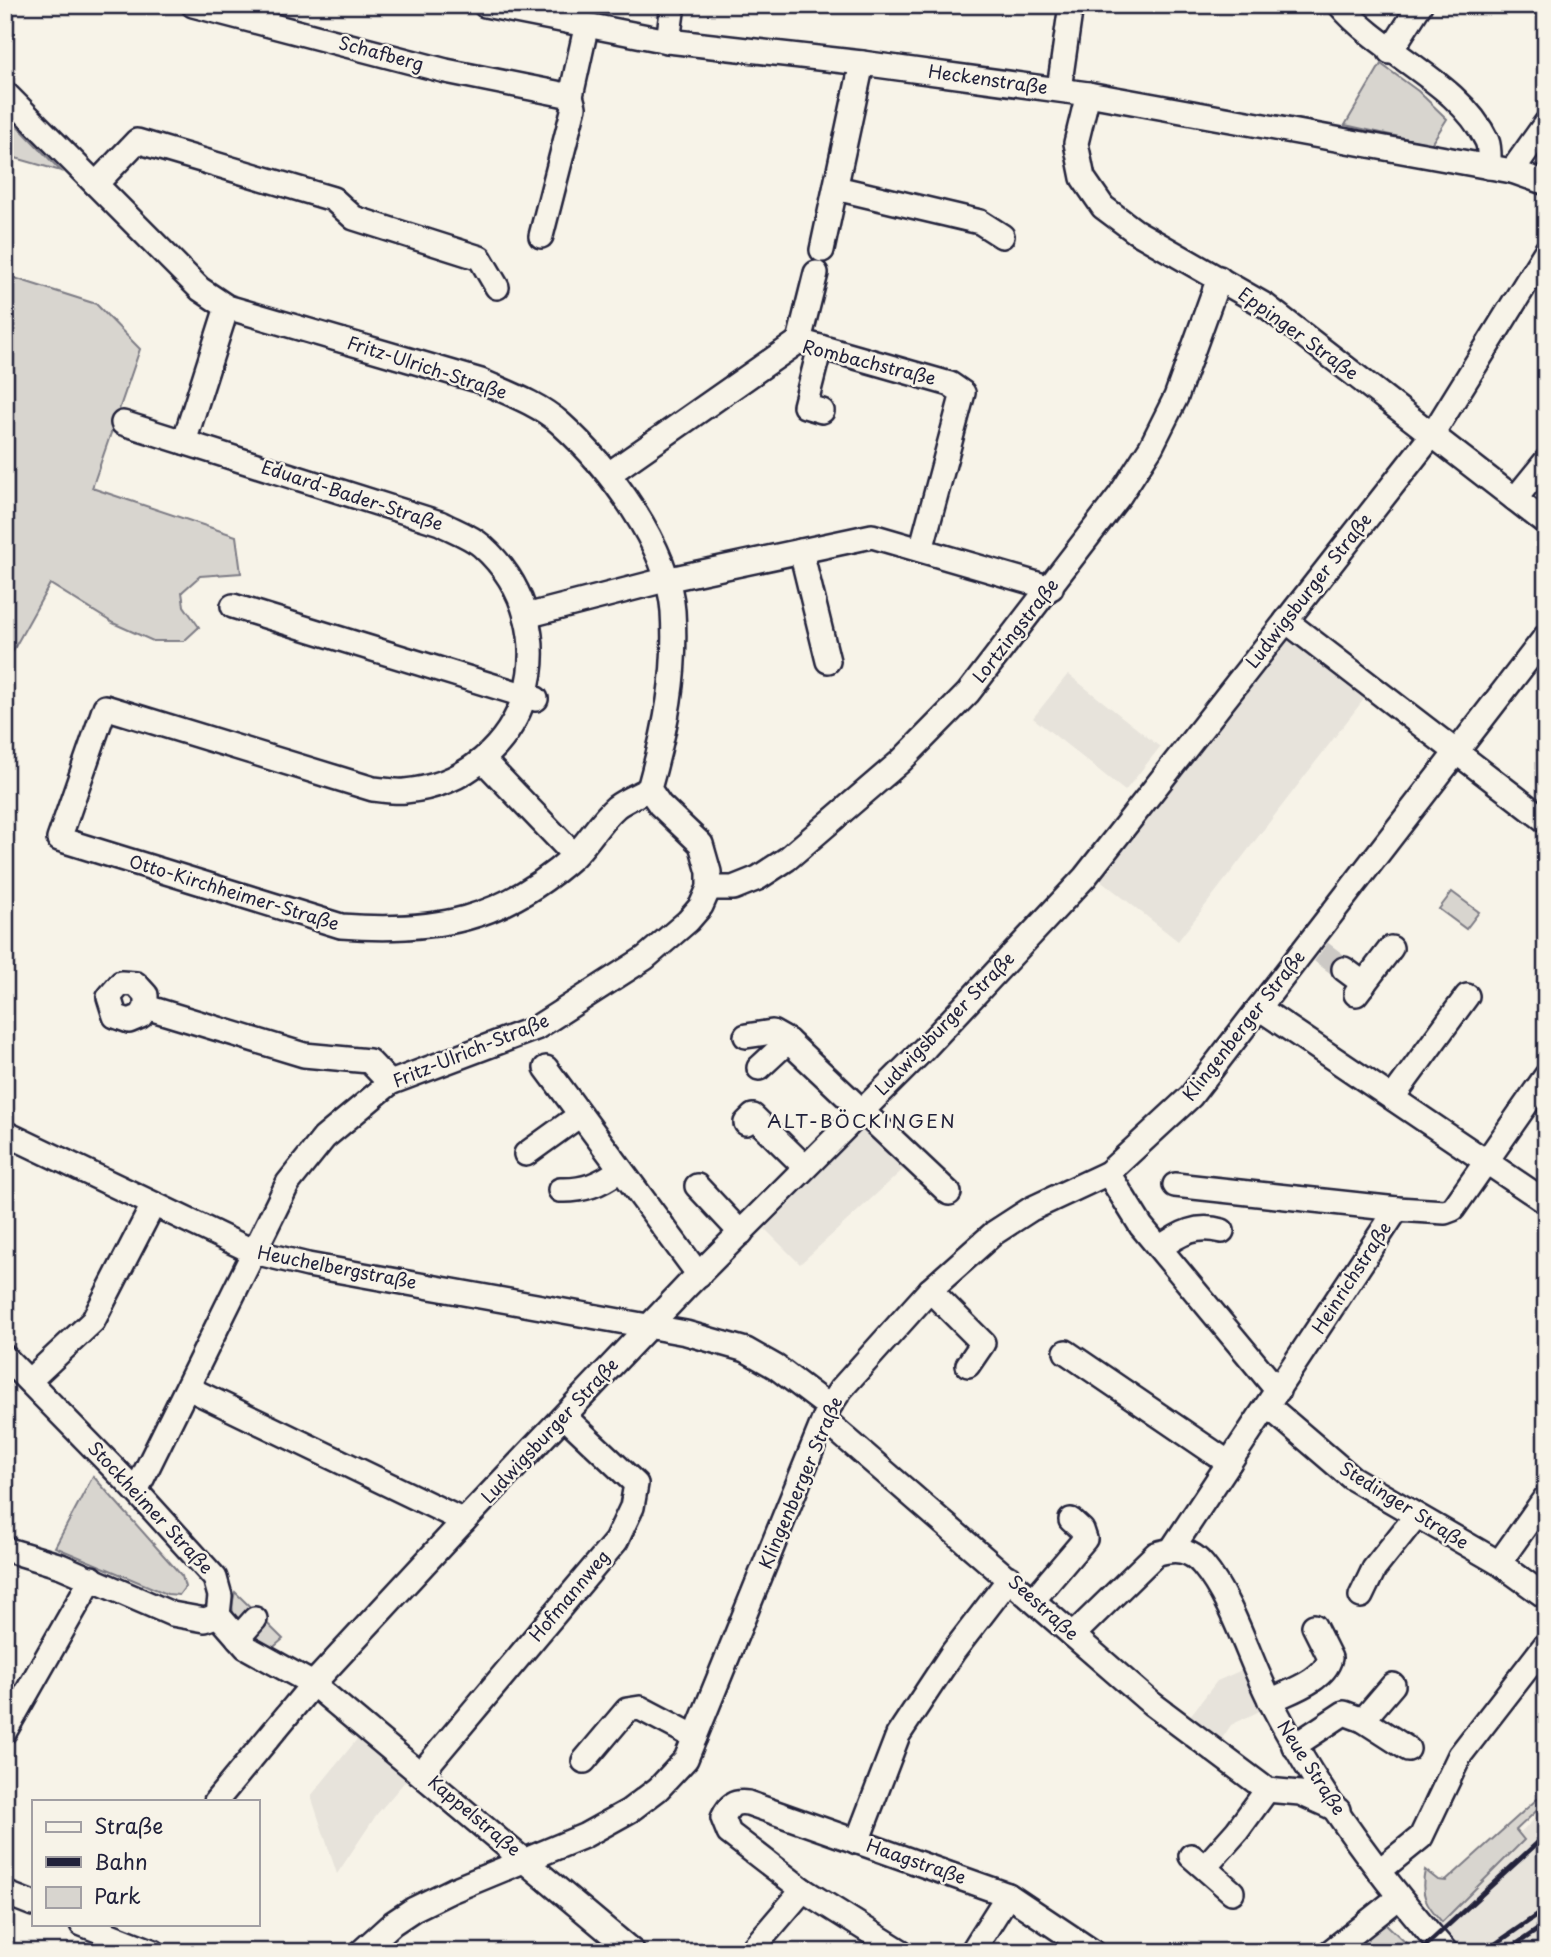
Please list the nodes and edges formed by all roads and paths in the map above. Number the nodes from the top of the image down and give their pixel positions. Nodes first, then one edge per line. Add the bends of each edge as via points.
1 (193, 5) edge
2 (485, 5) edge
3 (673, 5) edge
4 (1071, 5) edge
5 (1340, 5) edge
6 (1420, 5) edge
7 (586, 27) junction
8 (667, 41) junction
9 (1390, 52) junction
10 (862, 63) junction
11 (1059, 89) junction
12 (5, 93) edge
13 (1088, 94) junction
14 (571, 96) junction
15 (1546, 123) edge
16 (1489, 167) junction
17 (1512, 171) junction
18 (1546, 183) edge
19 (96, 184) junction
20 (836, 188) junction
21 (541, 236) dead end
22 (1002, 236) dead end
23 (822, 250) dead end
24 (1546, 251) edge
25 (816, 273) dead end
26 (1219, 278) junction
27 (497, 287) dead end
28 (227, 307) junction
29 (809, 344) junction
30 (822, 411) dead end
31 (123, 424) dead end
32 (1432, 435) junction
33 (184, 442) junction
34 (1546, 461) edge
35 (609, 474) junction
36 (1515, 499) junction
37 (1546, 523) edge
38 (921, 550) junction
39 (802, 551) junction
40 (665, 580) junction
41 (1051, 588) junction
42 (233, 606) dead end
43 (526, 616) junction
44 (1286, 621) junction
45 (1546, 636) edge
46 (828, 661) dead end
47 (532, 697) junction
48 (105, 707) joint
49 (1456, 751) junction
50 (483, 760) junction
51 (649, 789) junction
52 (1546, 821) edge
53 (574, 855) junction
54 (709, 888) junction
55 (1391, 948) dead end
56 (1344, 969) tunnel mouth
57 (1466, 996) dead end
58 (146, 1007) dead end
59 (1259, 1008) junction
60 (746, 1036) dead end
61 (788, 1041) junction
62 (546, 1068) dead end
63 (759, 1068) dead end
64 (1546, 1076) edge
65 (390, 1083) junction
66 (1393, 1097) junction
67 (860, 1111) junction
68 (580, 1115) junction
69 (746, 1123) dead end
70 (5, 1133) edge
71 (526, 1154) dead end
72 (1485, 1162) junction
73 (805, 1167) junction
74 (620, 1170) junction
75 (1108, 1173) junction
76 (1175, 1185) dead end
77 (697, 1186) dead end
78 (560, 1190) dead end
79 (949, 1193) dead end
80 (1546, 1202) edge
81 (153, 1205) junction
82 (1398, 1209) junction
83 (1222, 1231) dead end
84 (741, 1233) junction
85 (1160, 1248) junction
86 (254, 1252) junction
87 (699, 1275) junction
88 (930, 1290) junction
89 (650, 1326) junction
90 (1066, 1352) dead end
91 (5, 1357) edge
92 (968, 1365) dead end
93 (29, 1381) junction
94 (188, 1388) junction
95 (1273, 1399) junction
96 (827, 1414) junction
97 (565, 1417) junction
98 (1229, 1463) junction
99 (136, 1492) junction
100 (1546, 1497) edge
101 (1416, 1516) junction
102 (1071, 1520) dead end
103 (464, 1521) junction
104 (5, 1549) edge
105 (1172, 1549) junction
106 (1499, 1563) junction
107 (92, 1578) junction
108 (1010, 1578) junction
109 (1361, 1596) dead end
110 (1546, 1597) edge
111 (1034, 1599) junction
112 (219, 1615) junction
113 (255, 1619) dead end
114 (1314, 1626) dead end
115 (1073, 1635) junction
116 (238, 1639) junction
117 (1546, 1644) edge
118 (313, 1684) junction
119 (1393, 1685) dead end
120 (1270, 1701) junction
121 (1363, 1720) junction
122 (5, 1731) edge
123 (695, 1737) junction
124 (1294, 1746) junction
125 (1408, 1749) dead end
126 (584, 1760) dead end
127 (422, 1772) junction
128 (1267, 1790) junction
129 (217, 1800) edge
130 (1338, 1810) junction
131 (856, 1842) junction
132 (527, 1860) junction
133 (1379, 1871) junction
134 (803, 1889) junction
135 (1232, 1892) dead end
136 (5, 1893) edge
137 (1008, 1895) junction
138 (1398, 1898) junction
139 (32, 1904) edge
140 (86, 1926) edge
141 (107, 1936) edge
142 (154, 1952) edge
143 (360, 1952) edge
144 (633, 1952) edge
145 (750, 1952) edge
146 (902, 1952) edge
147 (972, 1952) edge
148 (1093, 1952) edge
149 (1330, 1952) edge
150 (1446, 1952) edge

1 - 14 street, Schafberg via 446,71
2 - 7 street, Heckenstraße
3 - 8 street
4 - 11 street
5 - 9 street
6 - 9 street
7 - 8 street, Heckenstraße
7 - 14 street
8 - 10 street, Heckenstraße
9 - 16 street via 1450,95 1476,123 1488,143
10 - 11 street, Heckenstraße
10 - 20 street
11 - 13 street, Heckenstraße
12 - 19 street, Fritz-Ulrich-Straße
13 - 16 street, Heckenstraße
13 - 26 street, Eppinger Straße via 1076,143 1083,178 1103,206 1135,231
14 - 21 street via 574,107
15 - 17 street
16 - 17 street, Heckenstraße
17 - 18 street, Heckenstraße
19 - 27 street via 137,141 333,199 354,218 480,258
19 - 28 street, Fritz-Ulrich-Straße via 200,289
20 - 22 street via 980,222
20 - 23 street
24 - 32 street, Ludwigsburger Straße
25 - 29 street
26 - 32 street, Eppinger Straße via 1266,306
26 - 41 street, Lortzingstraße via 1176,397 1151,447
28 - 33 street
28 - 35 street, Fritz-Ulrich-Straße via 481,382 521,399 559,422
29 - 30 street via 805,407
29 - 35 street, Rombachstraße
29 - 38 street, Rombachstraße via 950,384 963,393
31 - 33 street, Eduard-Bader-Straße
32 - 36 street, Eppinger Straße
32 - 44 street, Ludwigsburger Straße
33 - 43 street, Eduard-Bader-Straße via 440,523 481,544 507,572
34 - 36 street
35 - 40 street, Fritz-Ulrich-Straße via 644,524
36 - 37 street, Eppinger Straße
38 - 39 street via 872,536
38 - 41 street
39 - 40 street
39 - 46 street
40 - 43 street
40 - 51 street, Fritz-Ulrich-Straße via 673,609 673,679 670,712
41 - 54 street, Lortzingstraße via 968,693 844,812 758,878 733,888
42 - 47 street
43 - 47 street, Eduard-Bader-Straße
44 - 49 street
44 - 67 street, Ludwigsburger Straße via 1085,877
45 - 49 street, Klingenberger Straße
47 - 50 street, Eduard-Bader-Straße
48 - 50 street, Eduard-Bader-Straße via 373,789 404,792 428,786
48 - 53 street, Otto-Kirchheimer-Straße via 59,839 300,915 341,926 383,929 436,927 467,919 526,892
49 - 52 street
49 - 59 street, Klingenberger Straße via 1315,947
50 - 53 street
51 - 53 street, Otto-Kirchheimer-Straße via 617,807
51 - 54 street via 701,845
54 - 65 street, Fritz-Ulrich-Straße via 688,921 645,958 536,1028
55 - 56 street via 1360,989
57 - 66 street
58 - 65 street via 304,1055 369,1061
59 - 66 street
59 - 75 street, Klingenberger Straße via 1191,1096
60 - 61 street via 772,1032
61 - 63 street
61 - 67 street
62 - 68 street
64 - 72 street
65 - 86 street, Fritz-Ulrich-Straße via 324,1138 288,1183
66 - 72 street
67 - 73 street, Ludwigsburger Straße
67 - 79 street
68 - 71 street
68 - 74 street
69 - 73 street via 752,1116
70 - 81 street, Heuchelbergstraße
72 - 80 street
72 - 82 street, Heinrichstraße via 1453,1209
73 - 84 street, Ludwigsburger Straße
74 - 78 street via 593,1187
74 - 87 street
75 - 85 street, Stedinger Straße via 1140,1226
75 - 88 street, Klingenberger Straße via 1003,1227
76 - 82 street
77 - 84 street
81 - 86 street, Heuchelbergstraße
81 - 93 street via 93,1321
82 - 95 street, Heinrichstraße
83 - 85 street via 1190,1230
84 - 87 street, Ludwigsburger Straße
85 - 95 street, Stedinger Straße
86 - 89 street, Heuchelbergstraße
86 - 94 street, Fritz-Ulrich-Straße
87 - 89 street, Ludwigsburger Straße
88 - 92 street via 983,1343
88 - 96 street, Klingenberger Straße via 841,1389
89 - 96 street, Heuchelbergstraße via 746,1350 776,1367
89 - 97 street, Ludwigsburger Straße
90 - 98 street
91 - 93 street, Stockheimer Straße
93 - 99 street, Stockheimer Straße
94 - 99 street, Fritz-Ulrich-Straße
94 - 103 street
95 - 98 street, Heinrichstraße
95 - 101 street, Stedinger Straße via 1352,1478
96 - 108 street, Seestraße
96 - 123 street, Klingenberger Straße
97 - 103 street, Ludwigsburger Straße
97 - 127 street, Hofmannweg via 636,1484 632,1507 615,1541
98 - 105 street, Heinrichstraße
99 - 112 street, Stockheimer Straße via 215,1578
100 - 106 street
101 - 106 street, Stedinger Straße
101 - 109 street via 1374,1569
102 - 111 street via 1085,1539
103 - 118 street, Ludwigsburger Straße
104 - 107 street
105 - 115 street via 1156,1554
105 - 120 street, Neue Straße via 1195,1557 1204,1566
106 - 110 street, Stedinger Straße
107 - 112 street via 172,1614 205,1620
107 - 122 street
108 - 111 street, Seestraße
108 - 131 street via 898,1735
111 - 115 street, Seestraße
112 - 116 street
113 - 116 street
114 - 120 street via 1330,1658 1328,1665
115 - 128 street, Seestraße via 1151,1703
116 - 118 street via 260,1657
117 - 133 street via 1460,1755 1421,1837
118 - 127 street, Kappelstraße
118 - 129 street, Ludwigsburger Straße
119 - 121 street
120 - 124 street, Neue Straße
121 - 124 street via 1344,1713
121 - 125 street
123 - 126 street via 640,1708 627,1710
123 - 132 street, Klingenberger Straße via 676,1771 629,1811
124 - 130 street, Neue Straße
127 - 132 street, Kappelstraße
128 - 130 street via 1300,1793
128 - 135 street via 1237,1831 1198,1862
130 - 133 street, Neue Straße
131 - 134 street, Haagstraße via 748,1803 728,1807 723,1818 729,1833
131 - 137 street, Haagstraße
132 - 143 street, Klingenberger Straße via 414,1909
132 - 144 street, Kappelstraße
133 - 138 street, Neue Straße
134 - 145 street
134 - 146 street
136 - 139 street
137 - 147 street
137 - 148 street, Haagstraße
138 - 149 street
138 - 150 street, Neue Straße
140 - 141 street
141 - 142 street

